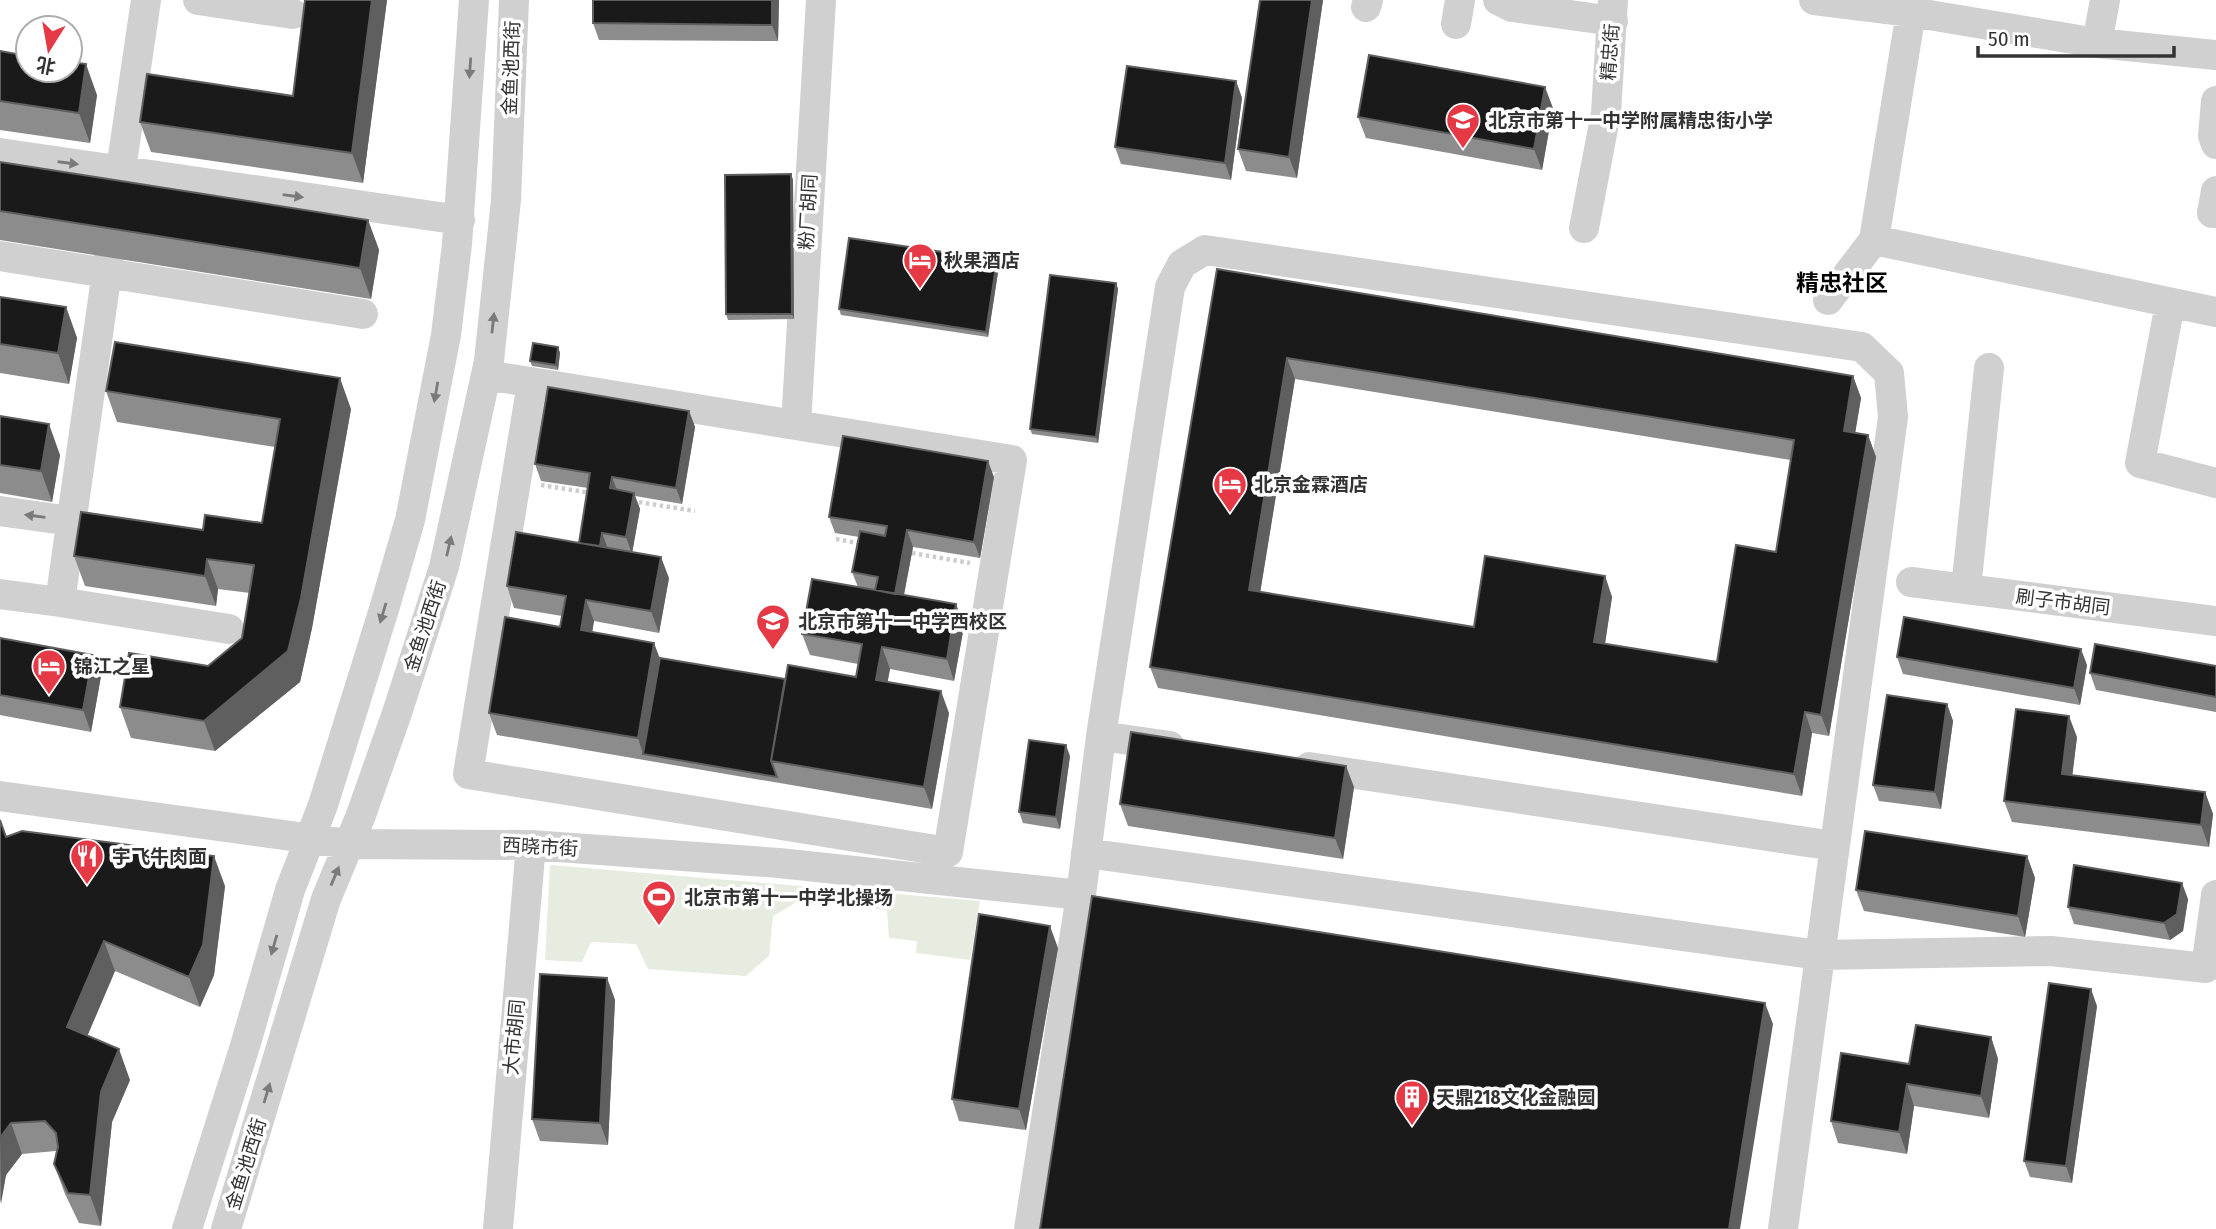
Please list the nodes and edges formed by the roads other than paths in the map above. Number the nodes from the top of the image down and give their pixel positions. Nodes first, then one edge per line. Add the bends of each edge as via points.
1 (146, 0) edge
2 (198, 0) edge
3 (474, 0) edge
4 (514, 0) edge
5 (821, 0) edge
6 (1498, 0) edge
7 (1814, 0) edge
8 (2105, 0) edge
9 (1613, 11) edge
10 (1911, 12) junction
11 (293, 14) dead end
12 (2097, 43) junction
13 (2216, 55) edge
14 (2216, 101) edge
15 (2216, 144) edge
16 (0, 153) edge
17 (121, 170) junction
18 (2216, 191) edge
19 (116, 208) edge
20 (2216, 213) edge
21 (460, 220) junction
22 (1584, 228) dead end
23 (1874, 240) junction
24 (0, 256) edge
25 (108, 265) junction
26 (1828, 300) dead end
27 (2170, 304) junction
28 (2216, 312) edge
29 (363, 314) dead end
30 (1989, 368) dead end
31 (486, 375) junction
32 (532, 383) junction
33 (796, 425) junction
34 (2216, 482) edge
35 (0, 511) edge
36 (71, 521) junction
37 (1911, 582) dead end
38 (1966, 589) junction
39 (0, 594) edge
40 (60, 602) junction
41 (2216, 621) edge
42 (229, 629) dead end
43 (1101, 736) junction
44 (1198, 751) edge
45 (1281, 763) edge
46 (0, 796) edge
47 (310, 838) junction
48 (349, 844) junction
49 (531, 845) junction
50 (1834, 846) junction
51 (1086, 853) junction
52 (1081, 895) junction
53 (2216, 895) edge
54 (1819, 955) junction
55 (189, 1223) edge
56 (230, 1229) edge
57 (498, 1229) edge
58 (1029, 1229) edge
59 (1783, 1229) edge

1 - 17 street
2 - 11 street
3 -> 21 street, 金鱼池西街
31 -> 4 street, 金鱼池西街 via 506,200
5 - 33 street, 粉厂胡同
6 - 9 street via 1512,7
7 - 10 street
8 - 12 street
9 - 22 street, 精忠街 via 1606,113
10 - 12 street
10 - 23 street
12 - 13 street
14 - 15 street
16 -> 17 street
17 - 19 street
17 -> 21 street
18 - 20 street via 2212,213
21 -> 47 street, 金鱼池西街 via 446,335 410,520
23 - 26 street
23 - 27 street
24 - 25 street
25 - 29 street
25 - 36 street
27 - 28 street
27 - 34 street via 2140,463
30 - 38 street
31 - 32 street
48 -> 31 street, 金鱼池西街 via 444,567
32 - 33 street
32 - 33 street via 468,774 948,852 1012,460
36 -> 35 street
36 - 40 street
37 - 38 street, 刷子市胡同
38 - 41 street, 刷子市胡同
39 - 40 street
40 - 42 street
43 - 44 street
43 - 50 street via 1170,287 1182,264 1205,250 1862,347 1889,373 1893,417
43 - 51 street
45 - 50 street
46 - 47 street, 西晓市街
47 - 48 street, 西晓市街
47 -> 55 street, 金鱼池西街
48 - 49 street, 西晓市街
56 -> 48 street, 金鱼池西街 via 326,899
49 - 52 street, 西晓市街 via 779,863
49 - 57 street, 大市胡同
50 - 54 street
51 - 52 street
51 - 54 street
52 - 58 street
53 - 54 street via 2206,968 2051,951
54 - 59 street
55 - 56 street

